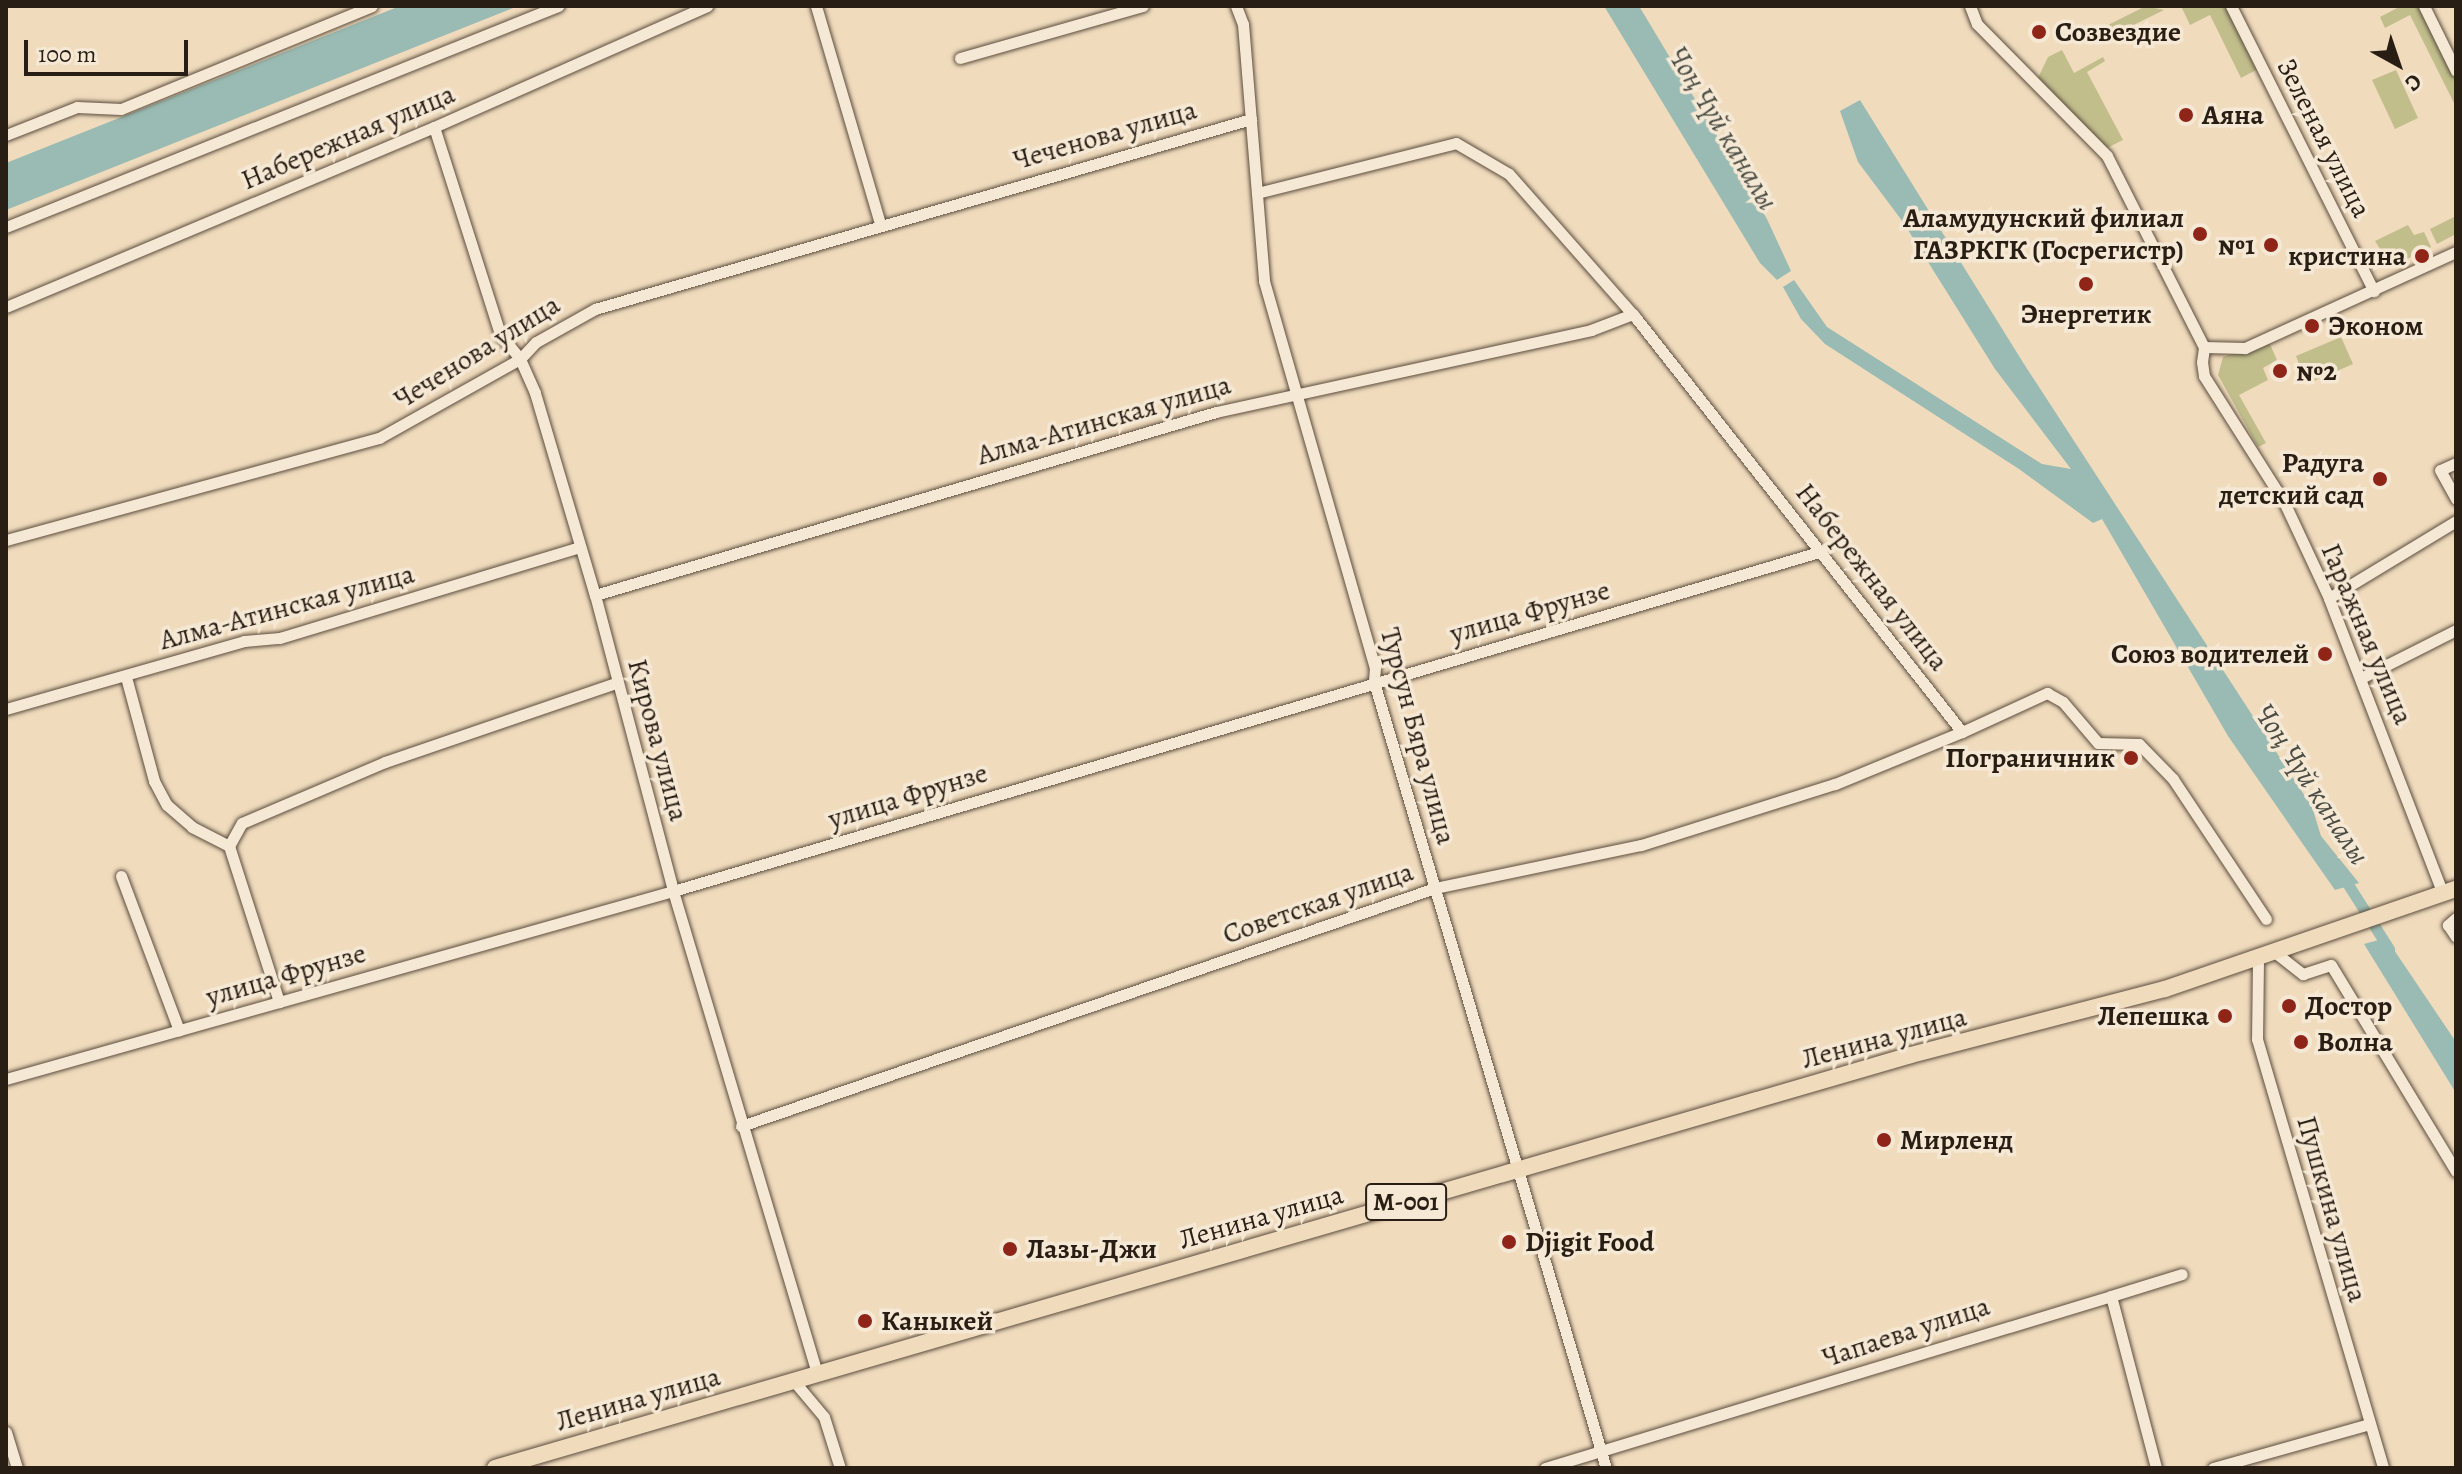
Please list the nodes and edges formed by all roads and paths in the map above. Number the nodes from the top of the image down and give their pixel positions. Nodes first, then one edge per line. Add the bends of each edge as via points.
1 (372, 6) edge
2 (558, 6) edge
3 (707, 6) edge
4 (816, 6) edge
5 (1143, 6) edge
6 (1236, 6) edge
7 (1970, 6) edge
8 (2231, 6) edge
9 (2424, 6) edge
10 (960, 58) dead end
11 (2456, 71) edge
12 (1251, 119) junction
13 (434, 127) junction
14 (6, 135) edge
15 (1257, 193) junction
16 (880, 224) junction
17 (6, 227) edge
18 (2456, 252) edge
19 (2374, 291) junction
20 (6, 307) edge
21 (1633, 314) junction
22 (2204, 347) junction
23 (520, 359) junction
24 (1294, 392) junction
25 (2456, 463) edge
26 (2456, 499) edge
27 (2456, 521) edge
28 (6, 540) edge
29 (580, 547) junction
30 (1822, 551) junction
31 (595, 595) junction
32 (2329, 598) junction
33 (2456, 630) edge
34 (126, 677) junction
35 (2361, 678) junction
36 (618, 682) junction
37 (1374, 682) junction
38 (6, 709) edge
39 (1962, 732) junction
40 (229, 846) junction
41 (121, 876) dead end
42 (1435, 888) junction
43 (673, 891) junction
44 (2450, 891) edge
45 (2456, 918) edge
46 (2266, 919) dead end
47 (2456, 937) edge
48 (2277, 954) junction
49 (2258, 960) junction
50 (279, 1002) junction
51 (179, 1030) junction
52 (6, 1079) edge
53 (741, 1126) junction
54 (1520, 1169) junction
55 (2456, 1171) edge
56 (2182, 1274) dead end
57 (2111, 1296) junction
58 (817, 1373) junction
59 (793, 1380) junction
60 (2370, 1424) junction
61 (6, 1432) edge
62 (1602, 1454) junction
63 (17, 1468) edge
64 (495, 1468) edge
65 (840, 1468) edge
66 (1545, 1468) edge
67 (1606, 1468) edge
68 (2156, 1468) edge
69 (2213, 1468) edge
70 (2383, 1468) edge

1 - 14 street via 121,109 77,107
2 - 17 street
3 - 13 street, Набережная улица
4 - 16 street
5 - 10 street
6 - 12 street, Турсун Бяра улица via 1243,24
7 - 22 street via 1977,24 2107,156
8 - 19 street, Зеленая улица
9 - 11 street
12 - 15 street, Турсун Бяра улица
12 - 16 street, Чеченова улица
13 - 20 street, Набережная улица
13 - 23 street, Кирова улица via 500,334
15 - 21 street, Набережная улица via 1456,143 1509,174
15 - 24 street, Турсун Бяра улица via 1264,281
16 - 23 street, Чеченова улица via 595,309 536,342
18 - 19 street
19 - 22 street via 2245,348
21 - 24 street, Алма-Атинская улица via 1591,330
21 - 30 street, Набережная улица
22 - 32 street, Гаражная улица via 2204,376 2284,502
23 - 28 street, Чеченова улица via 379,438
23 - 29 street, Кирова улица
24 - 31 street, Алма-Атинская улица
24 - 37 street, Турсун Бяра улица via 1375,667
25 - 26 street via 2440,470
27 - 32 street
29 - 31 street, Кирова улица
29 - 34 street, Алма-Атинская улица via 280,638 244,641
30 - 37 street, улица Фрунзе
30 - 39 street, Набережная улица
31 - 36 street, Кирова улица
32 - 35 street, Гаражная улица
33 - 35 street
34 - 38 street, Алма-Атинская улица
34 - 40 street via 154,781 167,805 192,827
35 - 44 street, Гаражная улица
36 - 40 street via 370,768 242,823
36 - 43 street, Кирова улица
37 - 42 street, Турсун Бяра улица
37 - 43 street, улица Фрунзе
39 - 42 street, Советская улица via 1835,784 1641,845
39 - 46 street via 2047,693 2063,702 2098,743 2139,744 2173,779
40 - 50 street
41 - 51 street
42 - 53 street, Советская улица
42 - 54 street, Турсун Бяра улица
43 - 50 street, улица Фрунзе
43 - 53 street, Кирова улица
44 - 48 main road, Ленина улица / М-001
45 - 47 street via 2448,925
48 - 49 main road, Ленина улица / М-001
48 - 55 street via 2303,974 2331,965
49 - 54 main road, Ленина улица / М-001
49 - 60 street, Пушкина улица via 2257,1039
50 - 51 street, улица Фрунзе
51 - 52 street, улица Фрунзе
53 - 58 street, Кирова улица
54 - 58 main road, Ленина улица / М-001
54 - 62 street, Турсун Бяра улица
56 - 57 street, Чапаева улица
57 - 62 street, Чапаева улица
57 - 68 street
58 - 59 main road, Ленина улица / М-001
59 - 64 main road, Ленина улица / М-001
59 - 65 street via 824,1417
60 - 69 street
60 - 70 street, Пушкина улица
61 - 63 street
62 - 66 street, Чапаева улица
62 - 67 street, Турсун Бяра улица

